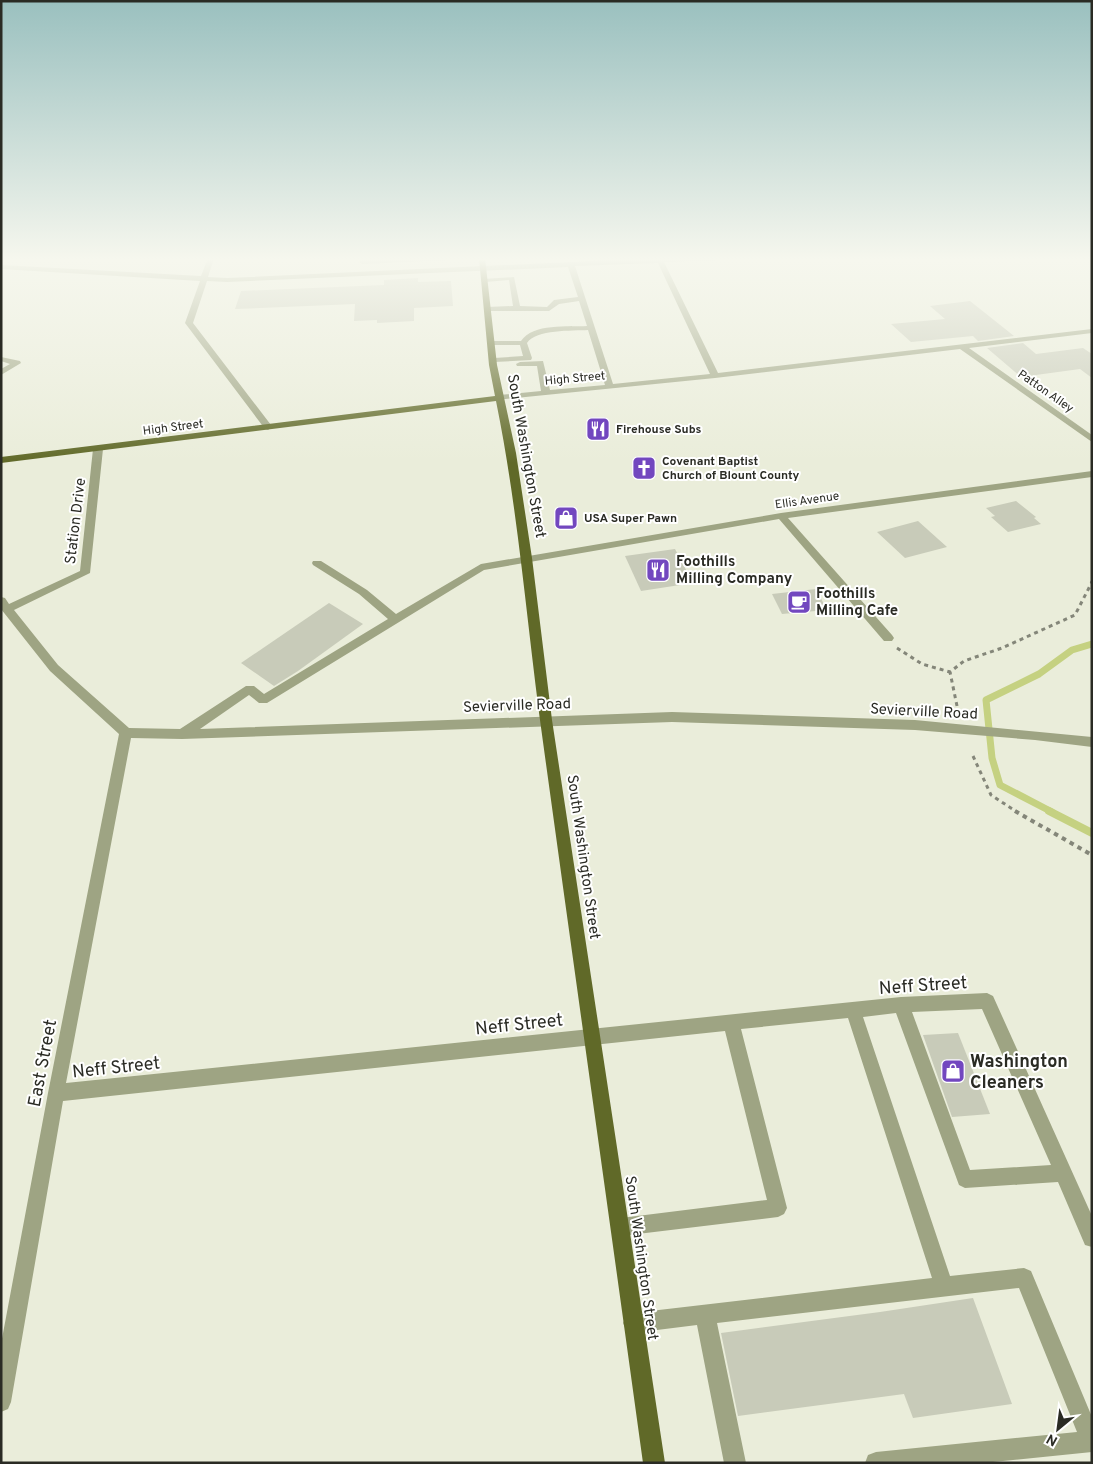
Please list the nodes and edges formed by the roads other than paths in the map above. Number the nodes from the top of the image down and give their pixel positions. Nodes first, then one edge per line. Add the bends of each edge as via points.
1 (192, 326) edge
2 (489, 326) edge
3 (691, 326) edge
4 (591, 328) joint
5 (1092, 330) edge
6 (491, 343) junction
7 (523, 343) junction
8 (962, 346) junction
9 (1, 359) edge
10 (494, 363) junction
11 (1, 373) edge
12 (715, 376) junction
13 (610, 387) junction
14 (546, 393) junction
15 (499, 398) junction
16 (268, 427) junction
17 (1092, 439) edge
18 (98, 449) junction
19 (1, 460) edge
20 (1092, 474) edge
21 (781, 516) junction
22 (528, 558) junction
23 (317, 563) dead end
24 (5, 605) edge
25 (396, 619) junction
26 (888, 638) road end
27 (546, 720) junction
28 (126, 733) junction
29 (182, 734) junction
30 (1092, 742) edge
31 (901, 1005) junction
32 (853, 1010) junction
33 (730, 1022) junction
34 (593, 1036) junction
35 (56, 1093) junction
36 (1063, 1173) junction
37 (621, 1227) junction
38 (1092, 1238) edge
39 (944, 1286) junction
40 (705, 1314) junction
41 (633, 1322) junction
42 (1, 1402) edge
43 (1091, 1441) edge
44 (906, 1461) edge
45 (654, 1463) edge
46 (735, 1463) edge
47 (876, 1463) edge

1 - 16 street
2 - 6 main road, South Washington Street
3 - 12 street
4 - 7 street via 543,331 527,337
4 - 13 street
5 - 8 street, High Street
6 - 7 street
6 - 10 main road, South Washington Street
7 - 10 street via 528,358
8 - 12 street, High Street
8 - 17 street, Patton Alley
9 - 11 street via 17,363
10 - 14 street via 540,363
10 - 15 main road, South Washington Street
12 - 13 street, High Street
13 - 14 street, High Street
14 - 15 street, High Street
15 - 16 main road, High Street
15 - 22 main road, South Washington Street
16 - 18 main road, High Street
18 - 19 main road, High Street
18 - 24 street, Station Drive via 85,573
20 - 21 street, Ellis Avenue
21 - 22 street, Ellis Avenue
21 - 26 street
22 - 25 street, Ellis Avenue via 481,567
22 - 27 main road, South Washington Street
23 - 25 street via 363,592
24 - 28 street via 54,668
25 - 29 street, Ellis Avenue via 263,700 250,689
27 - 29 street, Sevierville Road
27 - 30 street, Sevierville Road via 672,717 915,725
27 - 34 main road, South Washington Street
28 - 29 street, Sevierville Road
28 - 35 street, East Street
31 - 32 street, Neff Street
31 - 36 street, Neff Street via 987,1001
31 - 36 street via 965,1180
32 - 33 street, Neff Street
32 - 39 street
33 - 34 street, Neff Street
33 - 37 street via 778,1208
34 - 35 street, Neff Street
34 - 37 main road, South Washington Street
35 - 42 street, East Street
36 - 38 street
37 - 41 main road, South Washington Street
39 - 40 street
39 - 43 street via 1024,1278
40 - 41 street
40 - 46 street
41 - 45 main road, South Washington Street
43 - 44 street
44 - 47 street

